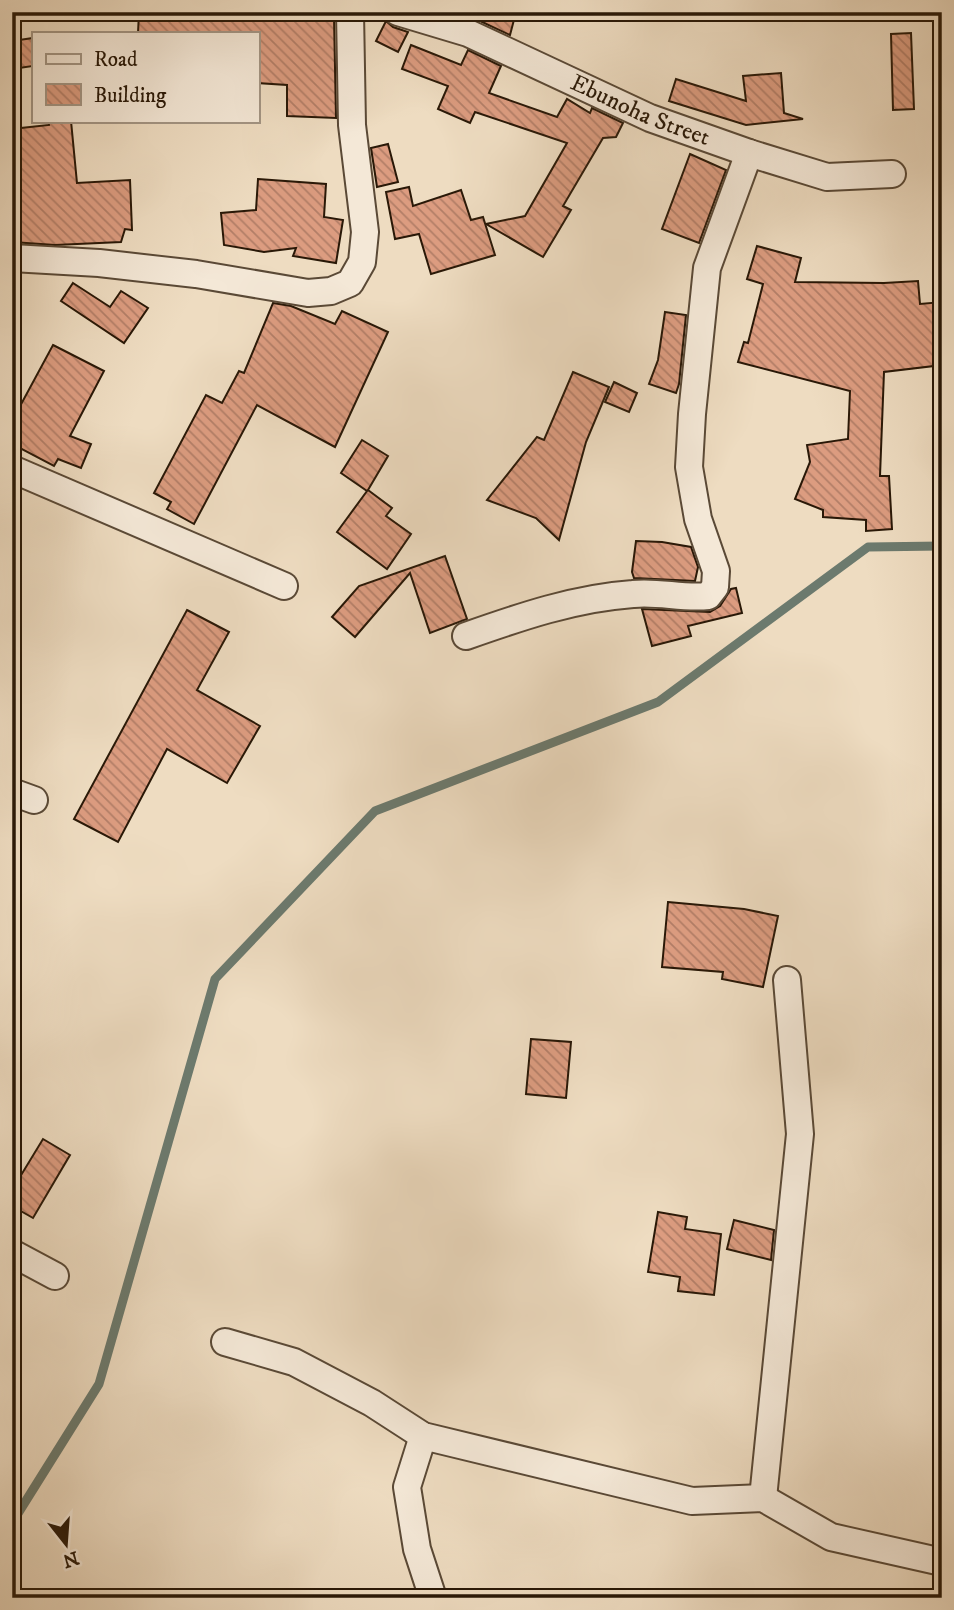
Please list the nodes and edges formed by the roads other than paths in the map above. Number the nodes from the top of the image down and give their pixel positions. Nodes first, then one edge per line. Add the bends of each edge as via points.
1 (350, 12) edge
2 (398, 12) edge
3 (749, 153) junction
4 (892, 174) dead end
5 (12, 258) edge
6 (12, 469) edge
7 (284, 586) dead end
8 (466, 636) dead end
9 (787, 980) dead end
10 (12, 1253) edge
11 (55, 1276) dead end
12 (225, 1342) dead end
13 (423, 1436) junction
14 (763, 1498) junction
15 (942, 1562) edge
16 (433, 1598) edge

1 - 5 street via 352,125 365,232 362,262 350,284 308,293 196,274
2 - 3 street, Ebunoha Street via 468,33 650,118
3 - 4 street, Ebunoha Street via 827,177
3 - 8 street via 708,268 692,414 689,467 698,519 716,571 715,587 709,596 636,593 582,601
6 - 7 street
9 - 14 street via 800,1134
10 - 11 street
12 - 13 street via 294,1362
13 - 14 street via 692,1501
13 - 16 street via 407,1487 417,1549
14 - 15 street via 831,1537

